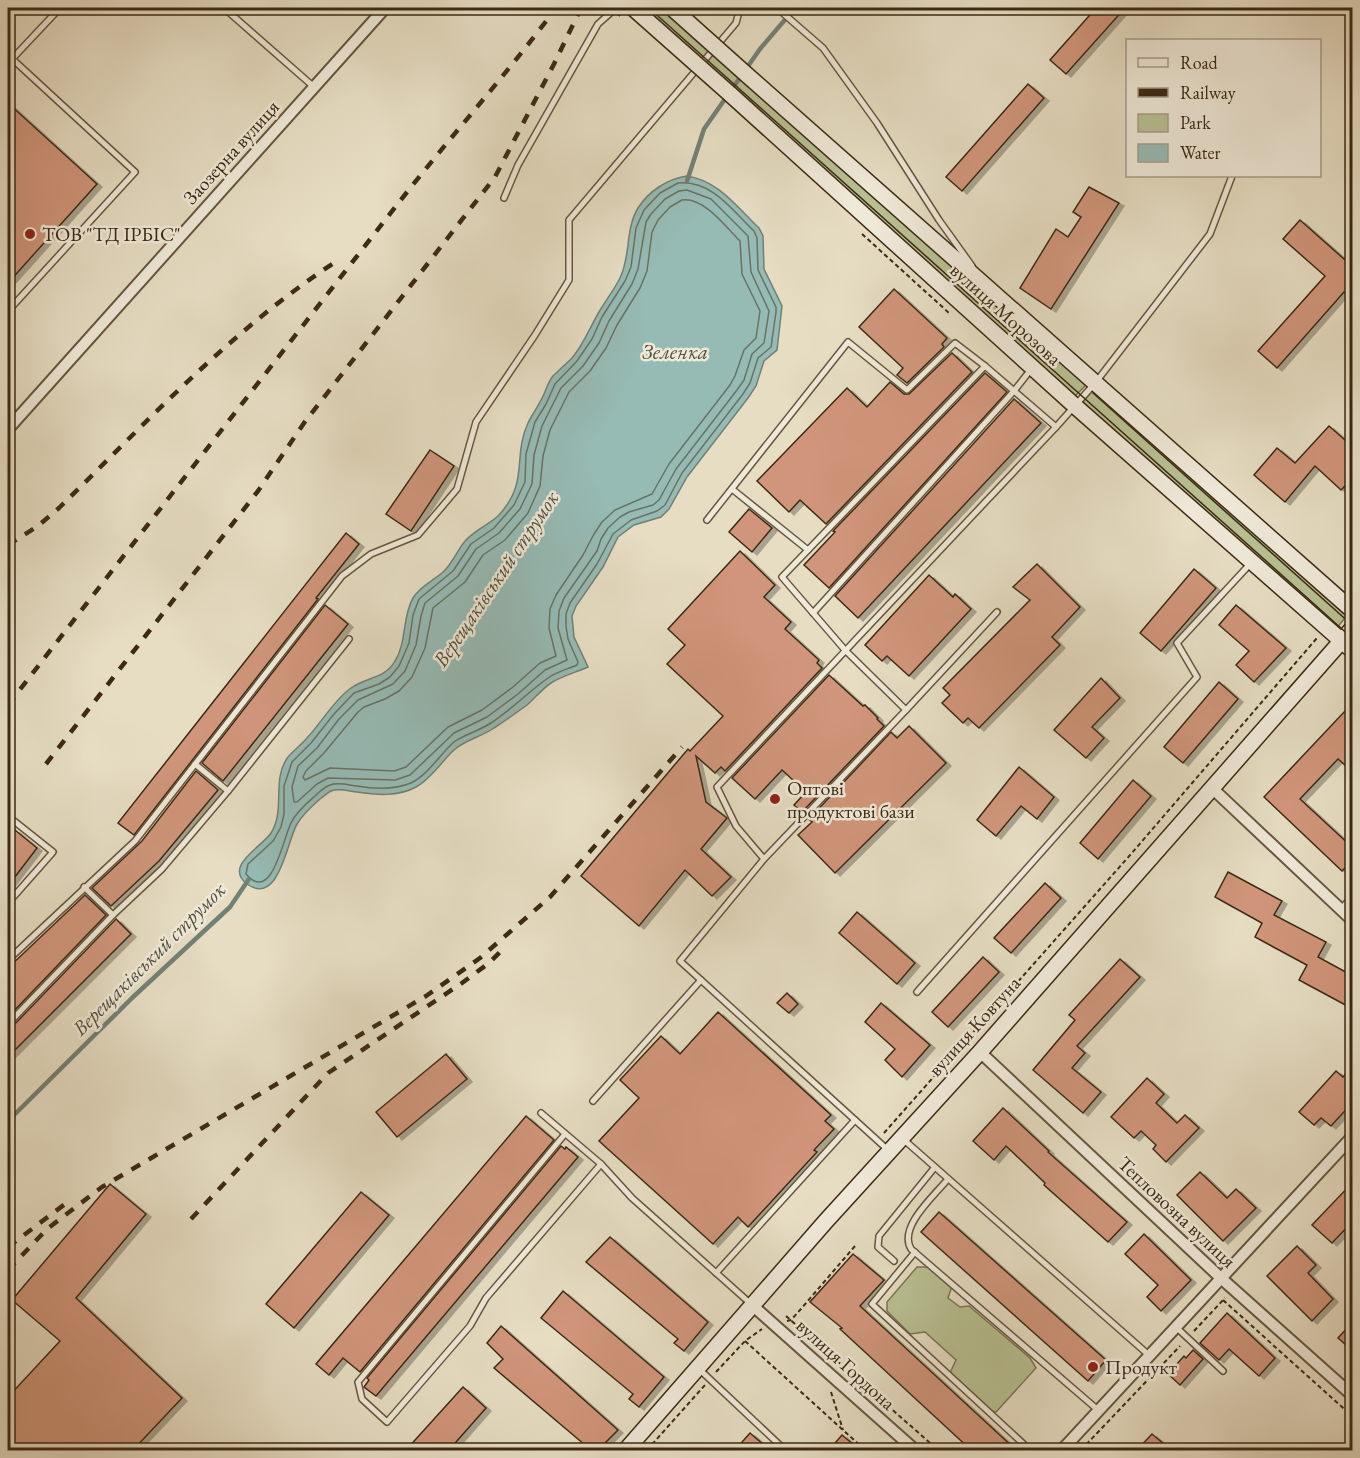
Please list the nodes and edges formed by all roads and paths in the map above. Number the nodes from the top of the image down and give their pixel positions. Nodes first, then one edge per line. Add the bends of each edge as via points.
1 (60, 8) edge
2 (224, 8) edge
3 (385, 8) edge
4 (616, 8) edge
5 (633, 8) edge
6 (672, 8) edge
7 (740, 8) edge
8 (777, 8) edge
9 (10, 57) edge
10 (314, 87) junction
11 (1232, 177) edge
12 (504, 198) dead end
13 (859, 232) dead end
14 (979, 278) junction
15 (8, 311) edge
16 (955, 319) dead end
17 (985, 366) junction
18 (1032, 367) junction
19 (1096, 382) junction
20 (1014, 391) junction
21 (1075, 406) junction
22 (1056, 427) junction
23 (8, 429) edge
24 (732, 489) junction
25 (707, 520) dead end
26 (808, 550) junction
27 (1252, 562) junction
28 (1353, 610) edge
29 (997, 612) dead end
30 (813, 613) junction
31 (1319, 636) dead end
32 (350, 639) dead end
33 (1349, 640) edge
34 (845, 650) junction
35 (906, 710) junction
36 (195, 764) junction
37 (1212, 788) junction
38 (228, 791) junction
39 (8, 829) edge
40 (764, 859) junction
41 (84, 887) junction
42 (1353, 897) edge
43 (8, 903) edge
44 (1341, 909) junction
45 (113, 915) junction
46 (1353, 920) edge
47 (8, 960) edge
48 (701, 980) junction
49 (916, 992) dead end
50 (8, 1024) edge
51 (980, 1052) junction
52 (593, 1101) dead end
53 (541, 1113) dead end
54 (855, 1120) junction
55 (565, 1134) junction
56 (1353, 1137) edge
57 (901, 1138) junction
58 (884, 1146) junction
59 (601, 1164) junction
60 (935, 1167) junction
61 (948, 1179) junction
62 (855, 1246) dead end
63 (915, 1252) junction
64 (894, 1261) dead end
65 (716, 1273) junction
66 (1222, 1279) junction
67 (1233, 1289) junction
68 (1223, 1300) junction
69 (752, 1305) junction
70 (786, 1316) dead end
71 (791, 1320) junction
72 (774, 1324) junction
73 (1177, 1328) junction
74 (1187, 1338) junction
75 (745, 1341) junction
76 (1150, 1356) junction
77 (697, 1368) junction
78 (1223, 1371) dead end
79 (710, 1380) junction
80 (1353, 1395) edge
81 (1099, 1410) junction
82 (1353, 1416) edge
83 (626, 1450) edge
84 (647, 1450) edge
85 (785, 1450) edge
86 (865, 1450) edge
87 (915, 1450) edge
88 (938, 1450) edge
89 (1030, 1450) edge
90 (1062, 1450) edge
91 (1081, 1450) edge

1 - 9 lane
2 - 10 lane
3 - 10 street, Заозерна вулиця
4 - 12 lane via 598,24 518,165
5 - 18 main road, вулиця Морозова, bridge
6 - 14 main road, вулиця Морозова, bridge
7 - 36 lane via 736,23 570,220 569,280 476,422 457,489 418,536 371,554 342,576
8 - 14 lane via 823,48
9 - 15 lane via 135,172
10 - 23 street, Заозерна вулиця
11 - 19 lane via 1210,234
13 - 16 path
14 - 19 main road, вулиця Морозова
17 - 20 lane
17 - 24 lane via 955,342 907,390 848,342
17 - 26 lane
18 - 20 lane
18 - 21 main road, вулиця Морозова
19 - 21 lane
19 - 28 main road, вулиця Морозова
20 - 22 lane
20 - 30 lane
21 - 22 lane
21 - 27 main road, вулиця Морозова
22 - 34 lane
24 - 25 lane
24 - 26 lane
26 - 30 lane via 782,577
27 - 33 main road, вулиця Морозова
27 - 49 lane via 1177,643 1197,677
29 - 35 lane
30 - 34 lane
31 - 58 path
32 - 38 lane
33 - 37 main road, вулиця Ковтуна
34 - 35 lane
34 - 40 lane via 717,787 736,826
35 - 40 lane
36 - 38 lane
36 - 41 lane via 135,841
37 - 44 street
37 - 51 main road, вулиця Ковтуна
38 - 45 lane via 162,869
39 - 43 lane via 14,822 53,852
40 - 48 lane via 680,961
41 - 45 lane
41 - 47 lane
42 - 44 lane
44 - 46 street
45 - 50 lane
48 - 52 lane
48 - 54 lane
51 - 57 main road, вулиця Ковтуна
51 - 66 street, Тепловозна вулиця
53 - 55 lane
54 - 58 lane
54 - 65 lane
55 - 59 lane
55 - 59 lane via 357,1382 362,1399 387,1422
56 - 66 street
57 - 58 main road, вулиця Ковтуна
57 - 60 lane
58 - 69 main road, вулиця Ковтуна
59 - 65 lane via 632,1198
60 - 61 lane
60 - 64 lane via 879,1236 878,1247
61 - 63 lane via 909,1228 907,1240
61 - 76 lane
62 - 71 path
63 - 81 lane
63 - 89 lane via 872,1304
65 - 69 lane
66 - 67 street, Тепловозна вулиця
66 - 73 street
67 - 68 path
67 - 80 street, Тепловозна вулиця
68 - 74 path
68 - 82 path
69 - 72 street, вулиця Гордона
69 - 77 main road, вулиця Ковтуна
70 - 71 path
71 - 72 path
71 - 88 path
72 - 75 path
72 - 87 street, вулиця Гордона
73 - 74 lane
73 - 76 street
74 - 78 lane
74 - 91 path
75 - 79 path
75 - 86 path
76 - 81 street
77 - 79 lane
77 - 83 main road, вулиця Ковтуна
79 - 84 path
79 - 85 lane
81 - 90 street

